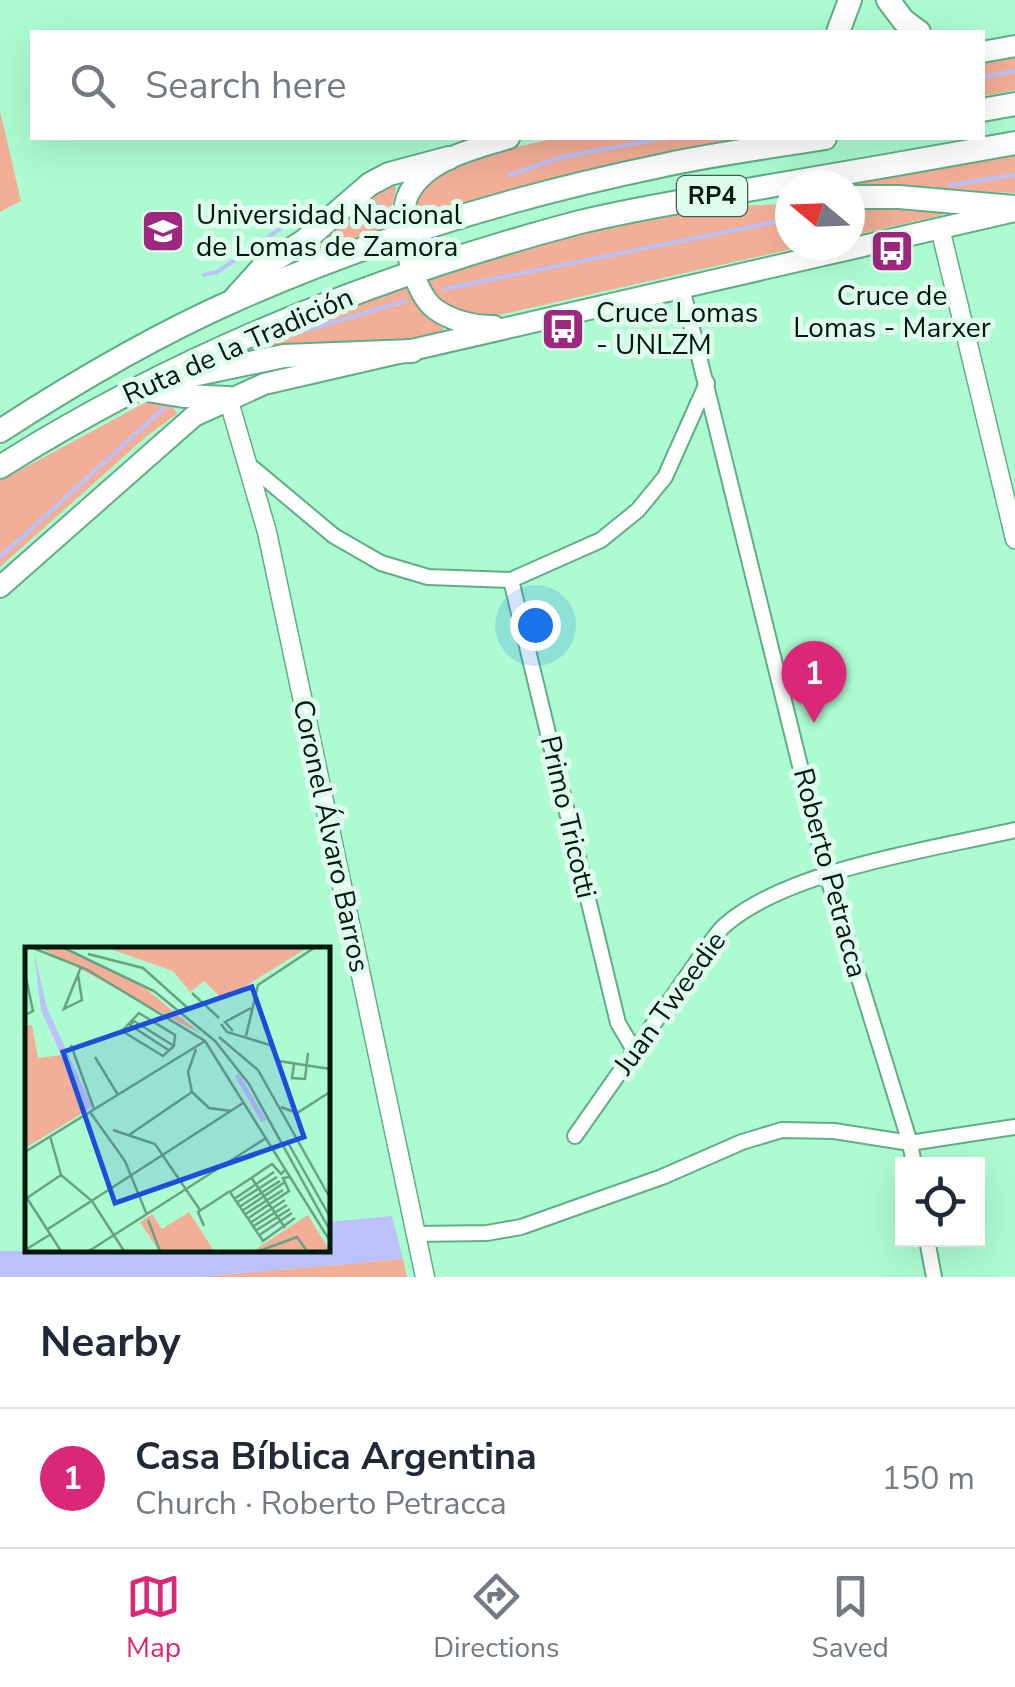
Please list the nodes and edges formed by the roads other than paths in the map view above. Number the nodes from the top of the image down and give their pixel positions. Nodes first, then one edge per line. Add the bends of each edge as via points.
1 (850, 0) edge
2 (888, 0) edge
3 (839, 30) edge
4 (917, 30) edge
5 (1015, 46) edge
6 (985, 51) edge
7 (1015, 104) edge
8 (985, 109) edge
9 (503, 140) edge
10 (814, 140) edge
11 (1015, 144) edge
12 (449, 158) junction
13 (865, 197) edge
14 (702, 198) junction
15 (775, 198) edge
16 (1015, 209) edge
17 (940, 228) junction
18 (404, 235) junction
19 (414, 271) junction
20 (682, 288) junction
21 (233, 301) junction
22 (521, 325) junction
23 (412, 351) junction
24 (707, 383) junction
25 (141, 389) junction
26 (228, 398) junction
27 (0, 430) edge
28 (248, 464) junction
29 (0, 467) edge
30 (1015, 540) edge
31 (512, 580) junction
32 (0, 587) edge
33 (1015, 830) edge
34 (827, 874) junction
35 (634, 1050) junction
36 (1015, 1128) edge
37 (575, 1136) dead end
38 (910, 1143) junction
39 (913, 1157) edge
40 (416, 1234) junction
41 (928, 1247) edge
42 (425, 1277) edge
43 (934, 1277) edge

1 - 3 main road
2 - 4 main road
5 - 6 main road
7 - 8 main road
9 - 12 main road
10 - 18 main road, Ruta de la Tradición / RP4 via 644,170
11 - 14 main road, Ruta de la Tradición / RP4
12 - 18 main road via 408,194
12 - 21 main road via 370,184 262,268
13 - 16 main road
14 - 15 main road
14 - 19 main road, Ruta de la Tradición / RP4 via 578,223
16 - 17 main road
17 - 20 main road
17 - 30 street
18 - 19 main road
18 - 21 main road, Ruta de la Tradición / RP4
19 - 22 main road via 424,296 445,314 481,326
19 - 25 main road, Ruta de la Tradición / RP4 via 247,336
20 - 22 main road
20 - 24 street, Roberto Petracca
21 - 27 main road, Ruta de la Tradición / RP4
22 - 23 main road
23 - 25 main road via 284,356
23 - 26 main road
24 - 31 street via 665,478 638,510 600,540
24 - 34 street, Roberto Petracca
25 - 26 main road
25 - 29 main road, Ruta de la Tradición / RP4
26 - 28 street, Coronel Álvaro Barros
26 - 32 main road via 172,433
28 - 31 street via 334,536 381,563 428,577
28 - 40 street, Coronel Álvaro Barros
31 - 35 street, Primo Tricotti via 618,1023
33 - 34 street, Juan Tweedie
34 - 35 street, Juan Tweedie via 784,890 722,927
34 - 38 street, Roberto Petracca
35 - 37 street, Juan Tweedie
36 - 38 street
38 - 39 street, Roberto Petracca
38 - 40 street via 782,1130 521,1226
40 - 42 street, Coronel Álvaro Barros
41 - 43 street

